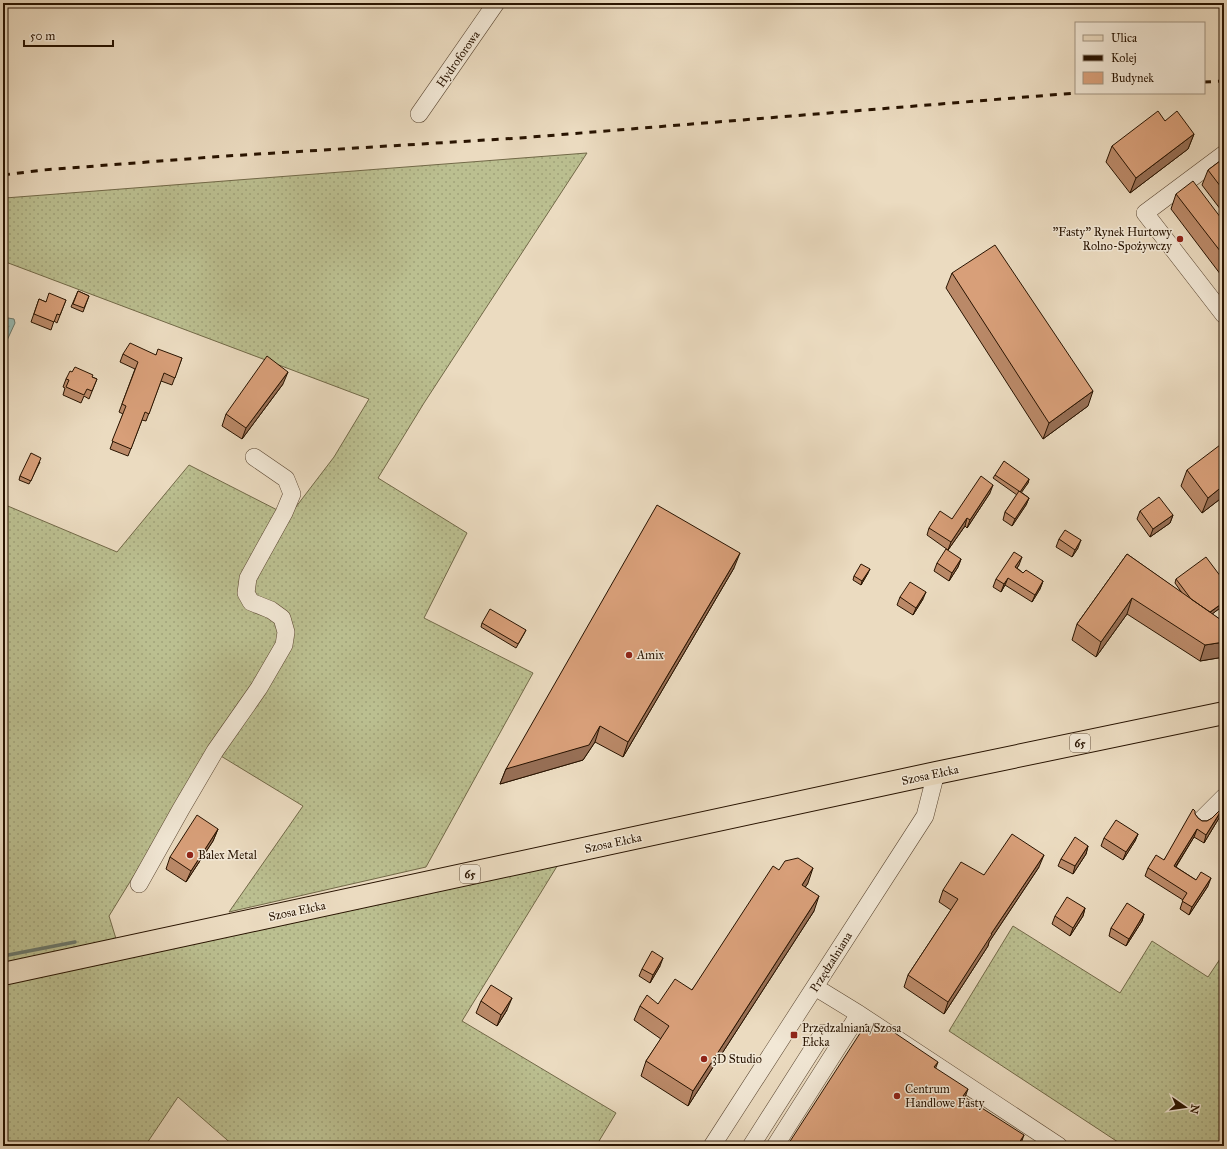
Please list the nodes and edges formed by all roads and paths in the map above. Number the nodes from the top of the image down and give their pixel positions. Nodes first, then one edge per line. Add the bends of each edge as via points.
1 (496, 3) edge
2 (419, 114) dead end
3 (1224, 154) edge
4 (1224, 315) edge
5 (254, 457) dead end
6 (1224, 713) edge
7 (936, 773) junction
8 (1224, 797) edge
9 (1202, 819) edge
10 (139, 884) dead end
11 (3, 974) edge
12 (815, 987) junction
13 (859, 1014) junction
14 (839, 1045) junction
15 (712, 1146) edge
16 (751, 1146) edge
17 (775, 1146) edge
18 (1059, 1146) edge

1 - 2 street, Hydroforowa
3 - 4 street via 1145,213
5 - 10 street via 286,479 292,494 248,578 246,593 251,602 271,610 282,618 286,632 284,645 259,688 212,757
6 - 7 main road, Szosa Ełcka / 65
7 - 11 main road, Szosa Ełcka / 65
7 - 12 street, Przędzalniana via 925,816
8 - 9 street
12 - 13 street
12 - 15 street, Przędzalniana
13 - 14 street
13 - 18 street
14 - 16 street via 823,1033
14 - 17 street

